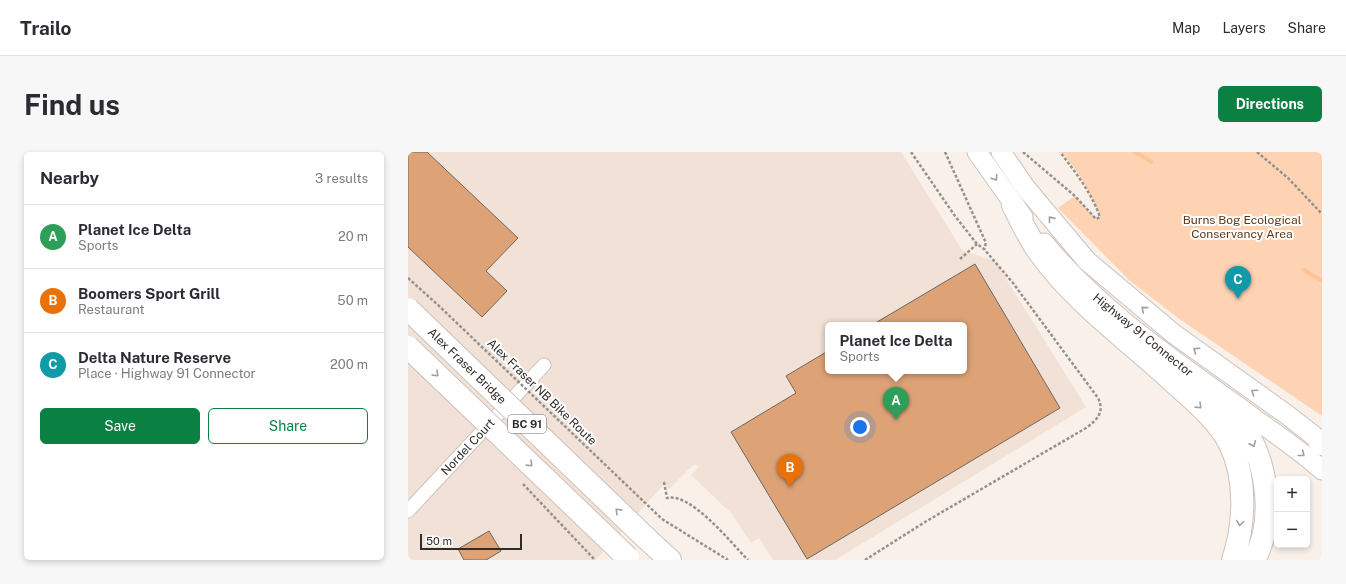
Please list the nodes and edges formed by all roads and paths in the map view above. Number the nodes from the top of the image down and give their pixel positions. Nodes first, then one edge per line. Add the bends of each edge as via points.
1 (910, 152) edge
2 (945, 152) edge
3 (978, 152) edge
4 (1001, 152) edge
5 (1023, 152) edge
6 (1060, 152) edge
7 (1257, 152) edge
8 (1013, 205) junction
9 (1322, 214) edge
10 (977, 244) junction
11 (984, 248) junction
12 (960, 259) dead end
13 (408, 278) edge
14 (408, 309) edge
15 (408, 347) edge
16 (1168, 357) junction
17 (544, 365) dead end
18 (1321, 442) edge
19 (1322, 470) edge
20 (664, 482) dead end
21 (408, 511) edge
22 (629, 560) edge
23 (670, 560) edge
24 (728, 560) edge
25 (748, 560) edge
26 (865, 560) edge
27 (1233, 560) edge
28 (1254, 560) edge

1 - 10 path
2 - 11 path via 986,243
3 -> 8 main road, Highway 91 Connector
18 -> 4 main road, Highway 91 Connector via 1174,334 1087,261 1025,187
5 - 6 path via 1075,196 1096,219 1100,217 1084,184
7 - 9 path via 1288,178
8 - 16 main road, Highway 91 Connector via 1053,254 1092,295
8 -> 27 highway via 1027,234 1058,276 1201,408 1229,442 1239,470 1243,496
10 - 11 path
10 - 12 path
11 - 26 path via 1098,398 1101,403 1100,414 1086,428
13 - 24 path, Alex Fraser NB Bike Route, bridge via 662,519
23 -> 14 highway, Alex Fraser Bridge / BC 91, bridge
15 -> 22 highway, BC 91, bridge
16 -> 19 main road, Highway 91 Connector
16 -> 28 highway via 1183,376 1238,420 1246,430 1256,452 1263,474 1266,514 1264,532
17 - 21 street, Nordel Court
20 - 25 path via 667,498 675,496 692,504

